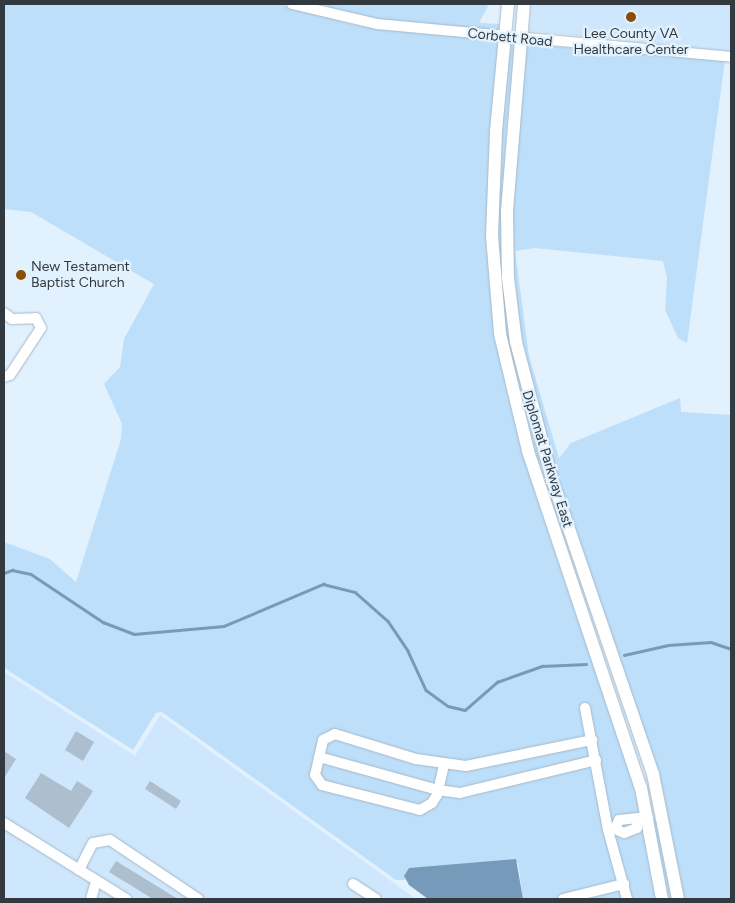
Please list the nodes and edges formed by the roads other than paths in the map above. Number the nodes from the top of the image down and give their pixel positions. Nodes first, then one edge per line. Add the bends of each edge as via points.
1 (292, 4) edge
2 (508, 4) edge
3 (524, 4) edge
4 (310, 6) edge
5 (504, 37) junction
6 (520, 39) junction
7 (731, 57) edge
8 (493, 256) junction
9 (508, 257) junction
10 (4, 313) edge
11 (4, 377) edge
12 (550, 472) junction
13 (536, 476) junction
14 (585, 708) dead end
15 (592, 740) junction
16 (319, 756) junction
17 (596, 760) junction
18 (444, 765) junction
19 (438, 790) junction
20 (662, 814) junction
21 (643, 818) junction
22 (4, 822) edge
23 (612, 830) junction
24 (79, 870) junction
25 (96, 881) junction
26 (354, 884) dead end
27 (624, 884) junction
28 (372, 898) edge
29 (91, 899) edge
30 (126, 899) edge
31 (198, 899) edge
32 (563, 899) edge
33 (627, 899) edge
34 (662, 899) edge
35 (678, 899) edge

1 - 4 street, Corbett Road
2 - 5 main road, Diplomat Parkway East
3 - 6 main road, Diplomat Parkway East
4 - 5 street, Corbett Road via 377,24
5 - 6 street, Corbett Road
5 - 8 main road, Diplomat Parkway East via 496,131
6 - 7 street, Corbett Road
6 - 9 main road, Diplomat Parkway East via 510,138
8 - 9 main road
8 - 13 main road, Diplomat Parkway East via 500,334
9 - 12 main road, Diplomat Parkway East via 516,342
10 - 11 street via 12,319 36,318 41,328 10,375
12 - 13 main road
12 - 20 main road, Diplomat Parkway East via 638,730
13 - 21 main road, Diplomat Parkway East via 634,765
14 - 15 street
15 - 17 street
15 - 18 street via 466,766
16 - 18 street via 323,740 335,734
16 - 19 street
16 - 19 street via 315,774 322,785 420,810 432,803
17 - 19 street via 460,793
17 - 23 street
18 - 19 street
20 - 21 main road
20 - 35 main road, Diplomat Parkway East
21 - 23 street via 632,816 619,820
21 - 34 main road, Diplomat Parkway East
22 - 24 street
23 - 27 street
24 - 25 street
24 - 31 street via 93,843 110,840
25 - 29 street
25 - 30 street
26 - 28 street
27 - 32 street
27 - 33 street

